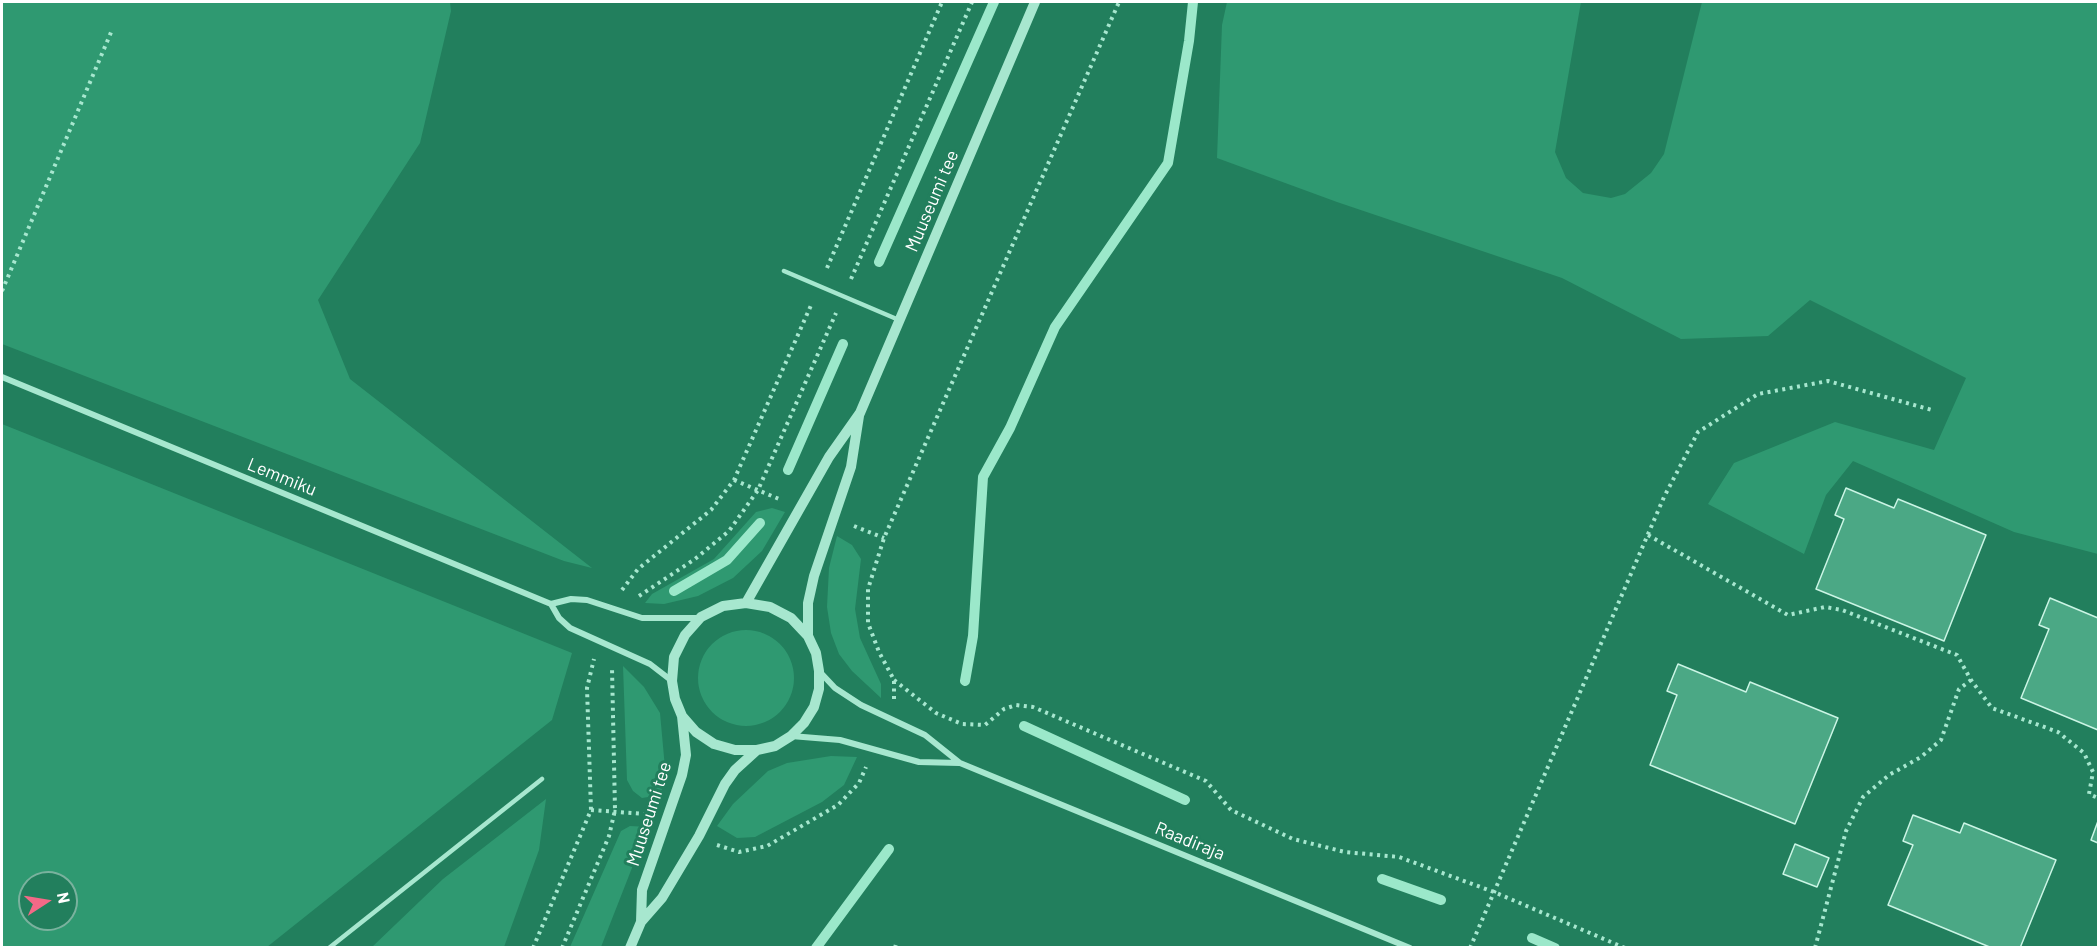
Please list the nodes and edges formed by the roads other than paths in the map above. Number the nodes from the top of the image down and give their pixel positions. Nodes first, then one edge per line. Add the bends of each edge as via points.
1 (1035, 2) edge
2 (784, 271) dead end
3 (899, 320) junction
4 (2, 377) edge
5 (860, 413) junction
6 (746, 603) junction
7 (551, 604) junction
8 (701, 617) junction
9 (808, 636) junction
10 (819, 671) junction
11 (672, 681) junction
12 (682, 716) junction
13 (791, 736) junction
14 (757, 750) junction
15 (960, 763) junction
16 (542, 779) dead end
17 (641, 922) junction
18 (329, 948) edge
19 (630, 948) edge
20 (1410, 948) edge

1 - 3 street, Muuseumi tee
2 - 3 lane
3 - 5 street, Muuseumi tee
4 - 7 street, Lemmiku
5 - 6 street, Muuseumi tee via 829,457
5 - 9 street, Muuseumi tee via 851,467 814,576 808,603
6 - 8 street, Muuseumi tee via 723,606
6 - 9 street, Muuseumi tee via 770,607
7 - 8 street via 579,599 642,618
7 - 11 street, Lemmiku via 570,628 650,664
8 - 11 street, Muuseumi tee via 674,657
9 - 10 street, Muuseumi tee
10 - 13 street, Muuseumi tee via 814,707
10 - 15 street, Raadiraja via 835,688 861,705 925,735
11 - 12 street, Muuseumi tee
12 - 14 street, Muuseumi tee via 714,744 735,750
12 - 17 street, Muuseumi tee via 686,745 682,775 642,890
13 - 14 street, Muuseumi tee via 775,746
13 - 15 street, Raadiraja via 840,740 919,762
14 - 17 street, Muuseumi tee via 725,784 662,898
15 - 20 street, Raadiraja
16 - 18 lane
17 - 19 street, Muuseumi tee

